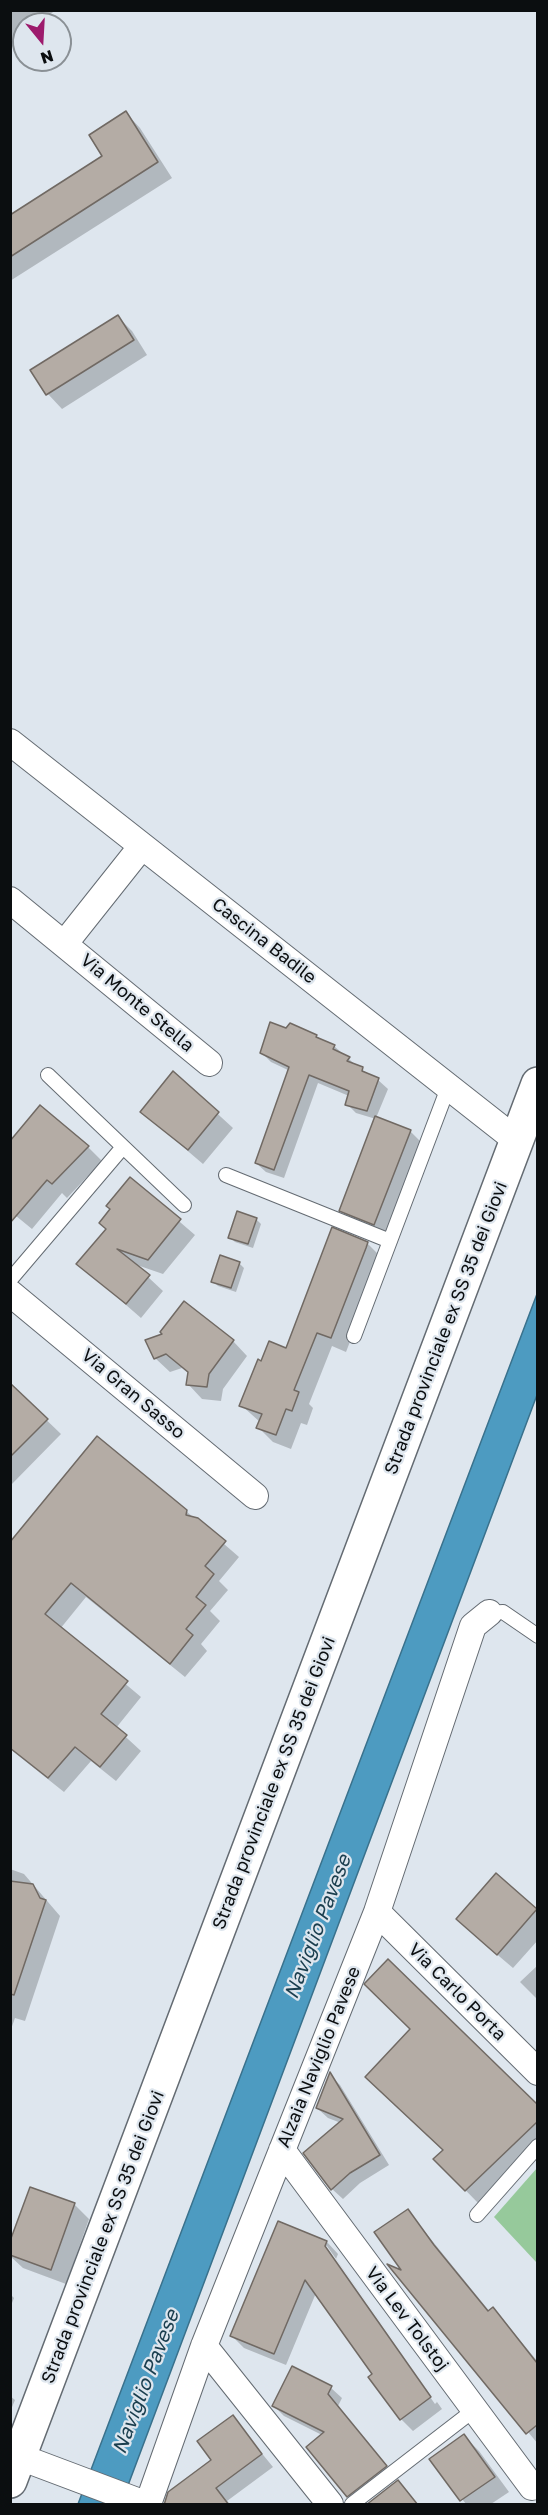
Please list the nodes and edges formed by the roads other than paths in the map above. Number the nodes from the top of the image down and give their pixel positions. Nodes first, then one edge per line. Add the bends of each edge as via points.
1 (10, 742) edge
2 (142, 846) junction
3 (10, 900) edge
4 (65, 943) junction
5 (209, 1063) dead end
6 (48, 1075) dead end
7 (537, 1084) edge
8 (449, 1085) junction
9 (516, 1140) junction
10 (123, 1147) junction
11 (226, 1175) dead end
12 (184, 1205) dead end
13 (390, 1240) junction
14 (10, 1281) edge
15 (10, 1293) edge
16 (354, 1336) dead end
17 (255, 1496) dead end
18 (489, 1613) joint
19 (537, 1636) edge
20 (376, 1912) junction
21 (537, 2072) edge
22 (537, 2146) edge
23 (282, 2150) junction
24 (477, 2215) dead end
25 (204, 2346) junction
26 (474, 2410) junction
27 (15, 2469) edge
28 (532, 2487) dead end
29 (142, 2503) edge
30 (330, 2505) edge
31 (352, 2505) edge

1 - 2 street, Cascina Badile
2 - 4 street, Via Monte Stella
2 - 8 street, Cascina Badile
3 - 4 street, Via Monte Stella
4 - 5 street, Via Monte Stella
6 - 10 lane
7 - 9 main road, Strada provinciale ex SS 35 dei Giovi
8 - 9 street, Cascina Badile
8 - 13 lane
9 - 27 main road, Strada provinciale ex SS 35 dei Giovi
10 - 12 lane
10 - 14 lane
11 - 13 lane
13 - 16 lane
15 - 17 street, Via Gran Sasso
18 - 19 lane via 503,1612
18 - 20 street, Alzaia Naviglio Pavese via 473,1626
20 - 21 street, Via Carlo Porta
20 - 23 street, Alzaia Naviglio Pavese
22 - 24 lane
23 - 25 street, Alzaia Naviglio Pavese
23 - 26 street, Via Lev Tolstoj
25 - 29 street, Alzaia Naviglio Pavese
25 - 30 street
26 - 28 street, Via Lev Tolstoj
26 - 31 lane
27 - 29 street via 70,2476

